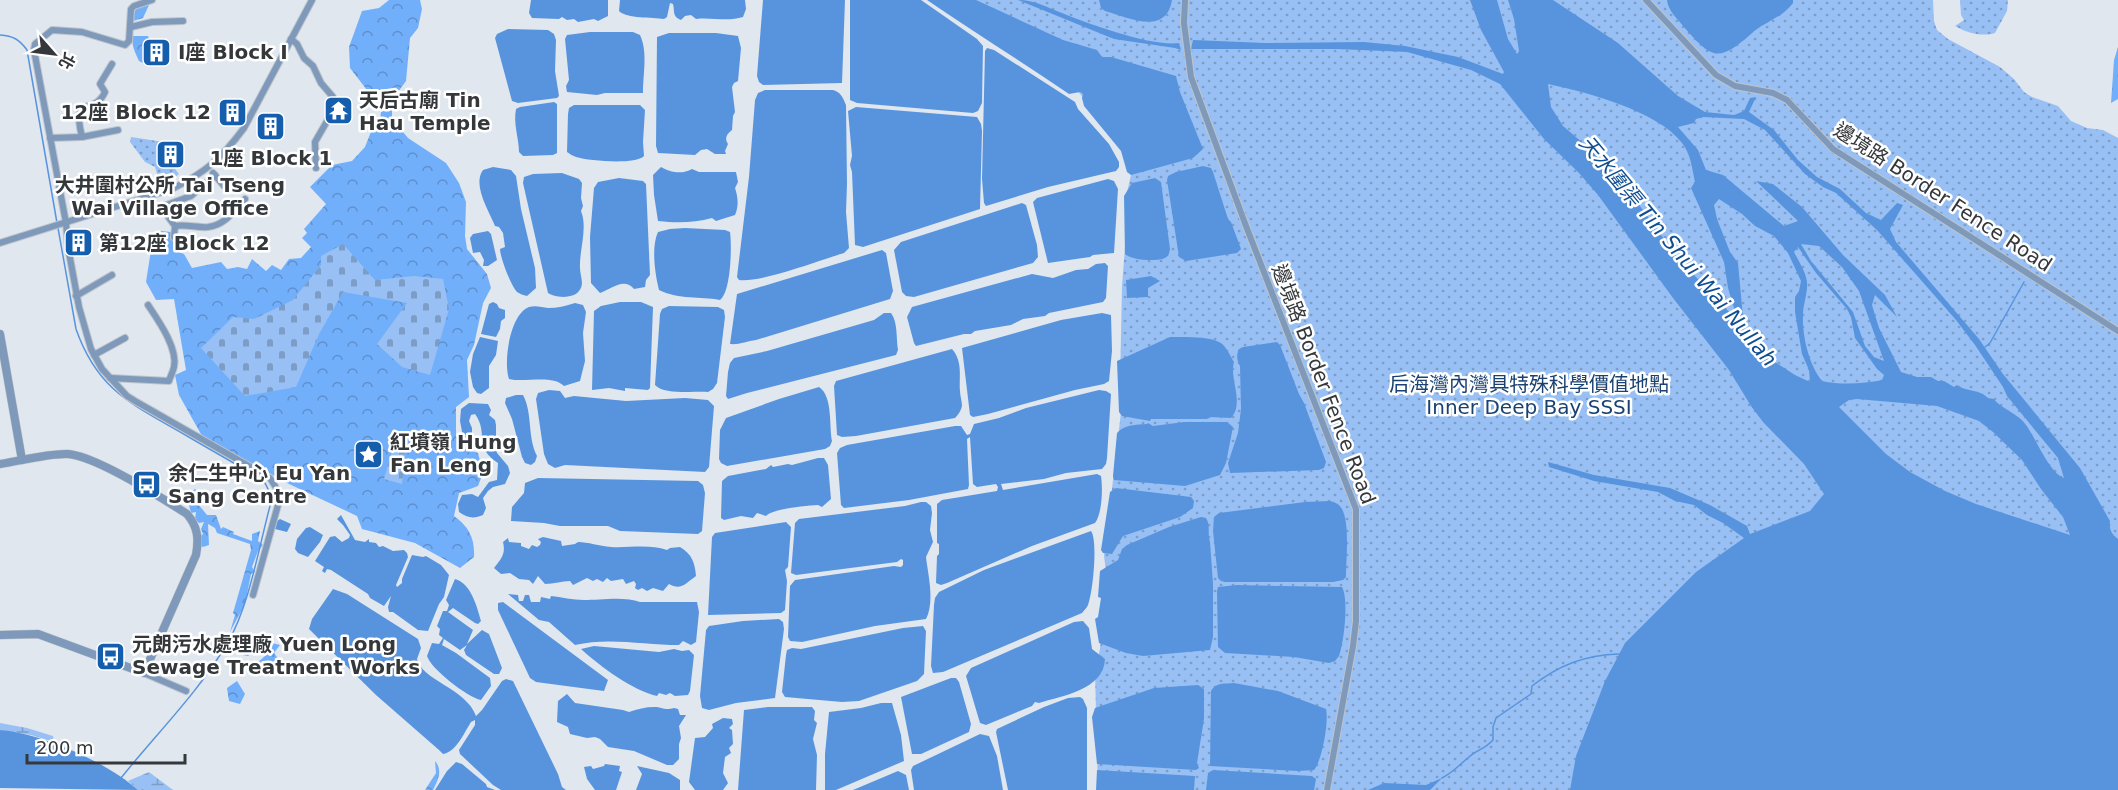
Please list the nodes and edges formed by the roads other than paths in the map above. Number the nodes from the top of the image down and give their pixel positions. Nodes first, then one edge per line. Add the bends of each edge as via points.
1 (152, 0) edge
2 (312, 0) edge
3 (1185, 0) edge
4 (1646, 0) edge
5 (183, 21) dead end
6 (131, 27) junction
7 (291, 39) junction
8 (112, 64) dead end
9 (118, 130) dead end
10 (82, 136) junction
11 (50, 138) junction
12 (210, 167) junction
13 (316, 168) dead end
14 (215, 175) junction
15 (224, 186) dead end
16 (245, 199) dead end
17 (136, 201) junction
18 (161, 207) junction
19 (64, 223) junction
20 (175, 226) junction
21 (174, 237) dead end
22 (0, 243) edge
23 (112, 275) dead end
24 (76, 296) junction
25 (147, 305) dead end
26 (2118, 331) edge
27 (0, 334) edge
28 (125, 338) dead end
29 (94, 355) junction
30 (110, 378) junction
31 (22, 460) junction
32 (0, 464) edge
33 (253, 595) dead end
34 (0, 635) edge
35 (144, 673) junction
36 (186, 691) dead end
37 (1327, 790) edge

1 - 6 street via 131,9
2 - 7 street
3 - 37 street, 邊境路 Border Fence Road via 1191,77 1356,509 1356,621
4 - 26 street, 邊境路 Border Fence Road via 1716,75 1735,86 1773,93 1787,100 1833,149
5 - 6 street
6 - 11 street via 125,45 64,30 52,30 35,44
7 - 12 street via 244,128
7 - 13 street via 333,97 330,116 315,142
8 - 10 street via 100,84 105,92 103,97 80,110
9 - 10 street
10 - 11 street
11 - 19 street
12 - 14 street
12 - 17 street via 172,189
14 - 15 street
14 - 18 street via 191,196
16 - 20 street via 225,221 207,227
17 - 18 street
17 - 19 street
18 - 20 street
19 - 22 street
19 - 24 street
20 - 21 street
23 - 24 street
24 - 29 street
25 - 30 street via 165,330 175,365 169,381
27 - 31 street
28 - 29 street
29 - 30 street
30 - 33 street via 135,401 270,478 277,487 278,505
31 - 32 street
31 - 35 street via 67,454 83,456 193,521 199,537 196,555
34 - 35 street via 39,634
35 - 36 street

